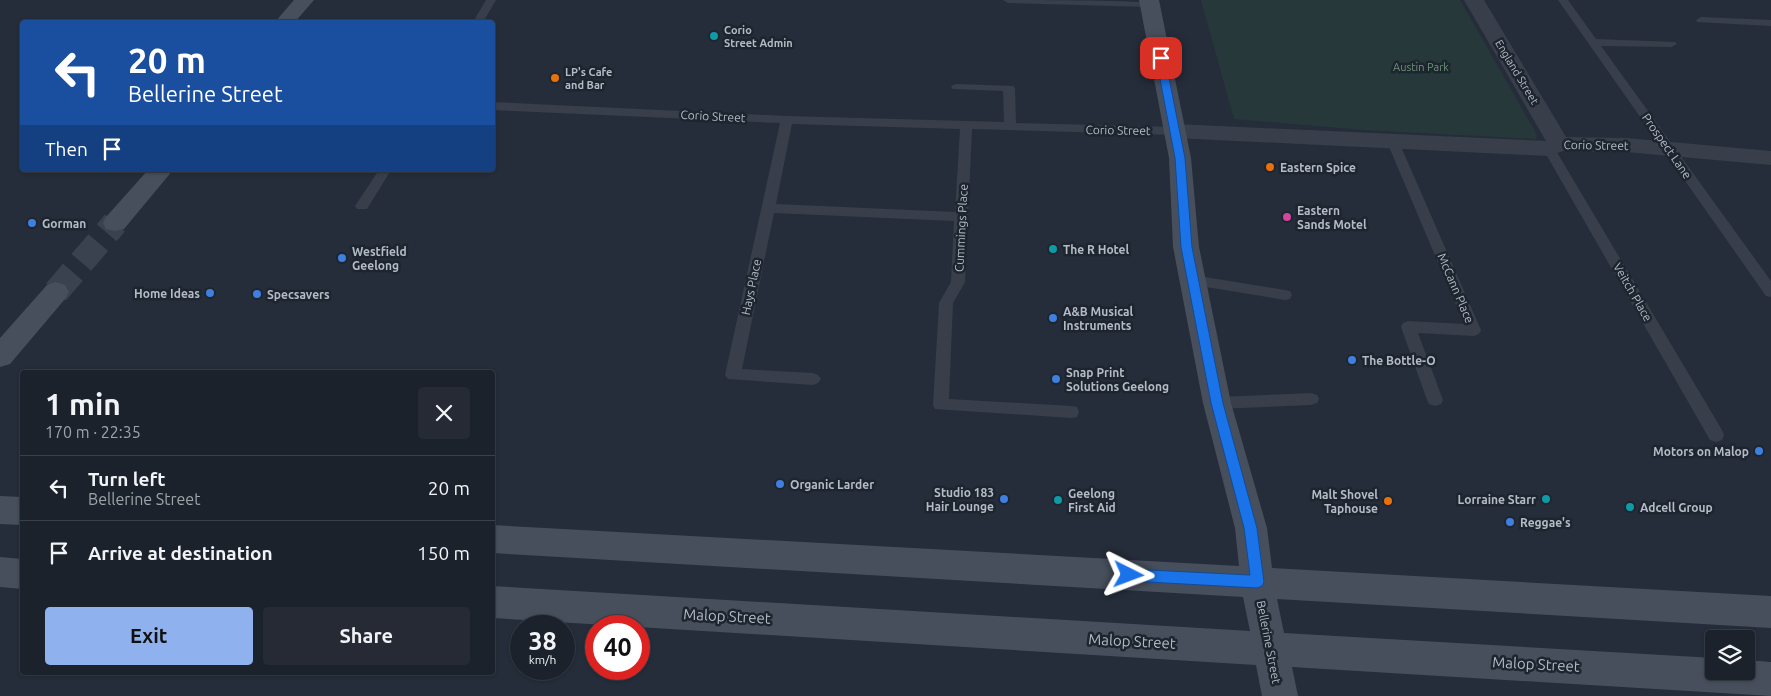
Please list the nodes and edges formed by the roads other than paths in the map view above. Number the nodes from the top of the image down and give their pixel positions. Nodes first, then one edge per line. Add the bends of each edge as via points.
1 (304, 0) edge
2 (491, 0) edge
3 (1008, 0) edge
4 (1474, 0) edge
5 (1563, 0) edge
6 (1150, 2) edge
7 (286, 20) edge
8 (479, 20) edge
9 (1701, 20) dead end
10 (1771, 23) edge
11 (1593, 42) junction
12 (1671, 44) dead end
13 (957, 87) dead end
14 (495, 106) edge
15 (787, 120) junction
16 (966, 126) junction
17 (1010, 127) junction
18 (1175, 131) junction
19 (1392, 142) junction
20 (1554, 146) junction
21 (1668, 148) junction
22 (1770, 158) edge
23 (159, 172) edge
24 (385, 172) edge
25 (362, 206) dead end
26 (768, 208) junction
27 (962, 217) junction
28 (115, 223) tunnel mouth
29 (1193, 280) junction
30 (56, 292) tunnel mouth
31 (1771, 292) edge
32 (1285, 295) dead end
33 (0, 356) edge
34 (813, 379) dead end
35 (1311, 400) dead end
36 (1435, 400) dead end
37 (1217, 403) junction
38 (1071, 412) dead end
39 (1716, 435) dead end
40 (0, 510) edge
41 (20, 511) edge
42 (495, 538) edge
43 (0, 572) edge
44 (20, 574) edge
45 (1257, 582) junction
46 (495, 602) edge
47 (1771, 612) edge
48 (1271, 650) junction
49 (1771, 678) edge
50 (1280, 696) edge

1 - 7 street
2 - 8 lane
3 - 6 lane
4 - 20 street, England Street
5 - 11 lane, Prospect Lane
6 - 18 street, Bellerine Street
9 - 10 lane
11 - 12 lane
11 - 21 lane, Prospect Lane
13 - 17 lane via 1009,88
14 - 15 lane, Corio Street
15 - 16 lane, Corio Street
15 - 26 lane, Hays Place
16 - 17 lane, Corio Street
16 - 27 lane, Cummings Place
17 - 18 lane, Corio Street
18 - 19 street, Corio Street
18 - 29 street, Bellerine Street via 1186,247
19 - 20 street, Corio Street
19 - 36 lane, McCann Place via 1474,330 1408,327
20 - 21 street, Corio Street
20 - 39 lane, Veitch Place
21 - 22 street, Corio Street
21 - 31 lane, Prospect Lane
23 - 28 street
24 - 25 lane
26 - 27 lane
26 - 34 lane, Hays Place via 733,375
27 - 38 lane, Cummings Place via 958,282 946,303 941,405
29 - 32 lane
29 - 37 street, Bellerine Street
30 - 33 street
35 - 37 lane
37 - 45 street, Bellerine Street via 1251,528
40 - 41 street
42 - 45 street
43 - 44 street
45 - 47 street
45 - 48 street, Bellerine Street
46 - 48 street, Malop Street
48 - 49 street, Malop Street
48 - 50 street, Bellerine Street

